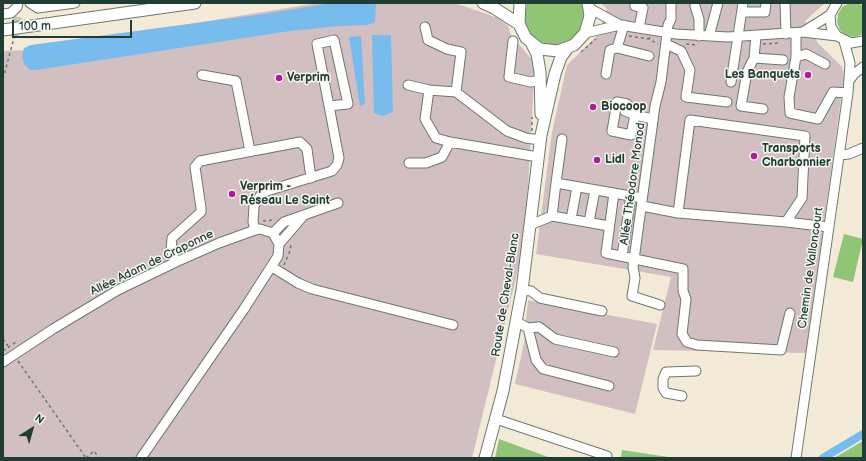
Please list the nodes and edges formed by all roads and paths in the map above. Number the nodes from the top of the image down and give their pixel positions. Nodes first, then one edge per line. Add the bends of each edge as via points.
1 (18, 3) edge
2 (22, 3) edge
3 (30, 3) edge
4 (75, 3) edge
5 (195, 3) edge
6 (483, 3) edge
7 (520, 3) edge
8 (635, 3) edge
9 (671, 3) edge
10 (718, 3) edge
11 (766, 3) edge
12 (785, 3) edge
13 (837, 3) edge
14 (588, 5) edge
15 (695, 6) dead end
16 (742, 7) edge
17 (3, 14) edge
18 (830, 15) junction
19 (18, 17) tunnel mouth
20 (519, 24) junction
21 (622, 25) junction
22 (426, 27) dead end
23 (639, 28) junction
24 (3, 30) edge
25 (799, 32) junction
26 (585, 33) junction
27 (668, 33) junction
28 (786, 34) junction
29 (621, 35) junction
30 (699, 36) junction
31 (709, 36) junction
32 (756, 36) junction
33 (14, 37) tunnel mouth
34 (600, 37) dead end
35 (737, 37) junction
36 (649, 39) dead end
37 (840, 39) junction
38 (513, 41) dead end
39 (861, 42) edge
40 (532, 44) junction
41 (666, 44) junction
42 (618, 48) junction
43 (567, 49) junction
44 (580, 52) dead end
45 (649, 56) dead end
46 (796, 57) junction
47 (754, 58) junction
48 (783, 60) dead end
49 (850, 63) junction
50 (825, 64) dead end
51 (863, 67) edge
52 (606, 74) dead end
53 (202, 75) dead end
54 (3, 79) edge
55 (540, 80) junction
56 (849, 81) junction
57 (731, 82) dead end
58 (408, 85) dead end
59 (429, 90) junction
60 (456, 92) junction
61 (848, 93) junction
62 (727, 102) dead end
63 (329, 106) junction
64 (763, 109) dead end
65 (635, 115) dead end
66 (653, 119) junction
67 (540, 138) junction
68 (562, 139) dead end
69 (450, 142) junction
70 (863, 148) edge
71 (250, 151) junction
72 (839, 155) junction
73 (538, 157) junction
74 (409, 163) dead end
75 (311, 178) junction
76 (556, 183) junction
77 (577, 186) junction
78 (595, 190) junction
79 (614, 193) junction
80 (632, 196) junction
81 (642, 202) junction
82 (338, 203) dead end
83 (678, 213) junction
84 (304, 216) junction
85 (552, 216) junction
86 (570, 219) junction
87 (589, 222) junction
88 (786, 222) junction
89 (530, 225) junction
90 (609, 226) junction
91 (829, 227) junction
92 (255, 230) junction
93 (273, 233) junction
94 (279, 244) junction
95 (622, 256) junction
96 (635, 257) junction
97 (176, 262) junction
98 (272, 267) junction
99 (522, 290) junction
100 (660, 305) dead end
101 (602, 311) dead end
102 (790, 313) dead end
103 (517, 322) junction
104 (453, 324) dead end
105 (528, 328) junction
106 (3, 339) edge
107 (614, 352) dead end
108 (13, 355) junction
109 (3, 362) edge
110 (696, 371) dead end
111 (608, 386) dead end
112 (682, 396) dead end
113 (496, 419) junction
114 (607, 456) dead end
115 (86, 458) edge
116 (99, 458) edge
117 (141, 458) edge
118 (485, 458) edge
119 (796, 458) edge

1 - 17 street via 11,13
2 - 19 street
3 - 4 street via 38,8
5 - 24 main road
6 - 20 main road
7 - 20 main road
8 - 23 street via 635,6 643,8
9 - 27 street, Allée Théodore Monod
10 - 31 street
11 - 16 street via 765,12
12 - 28 street
13 - 18 street
14 - 21 street
14 - 26 main road via 589,25
15 - 30 street via 699,19
16 - 35 street
18 - 25 street
18 - 37 street, Chemin de Valloncourt via 831,27
20 - 40 main road
21 - 23 street
21 - 26 street
21 - 29 street
22 - 60 street via 428,40 461,52
23 - 27 street
25 - 28 street
25 - 37 street
25 - 46 street
26 - 43 main road
27 - 30 street
27 - 41 street, Allée Théodore Monod
28 - 32 street
29 - 36 path
29 - 42 street
30 - 31 street
31 - 35 street
32 - 35 street
32 - 47 street
33 - 54 path
34 - 44 path
35 - 57 street
37 - 39 street via 851,43
37 - 49 street, Chemin de Valloncourt
38 - 55 street via 509,77 531,82
39 - 49 street, Chemin de Valloncourt
40 - 43 main road via 549,51
40 - 55 main road via 537,54
41 - 62 street via 681,51 690,70 686,97
41 - 66 street, Allée Théodore Monod
42 - 45 street
42 - 52 street via 610,50
43 - 67 main road via 555,74
46 - 50 street via 806,54
46 - 61 street via 789,97 790,113 818,119 833,92
47 - 48 street
47 - 64 street via 747,72 741,106
49 - 56 street, Chemin de Valloncourt
51 - 56 street
53 - 71 street via 236,81
55 - 67 main road
56 - 61 street, Chemin de Valloncourt
58 - 59 street
59 - 60 street
59 - 69 street via 425,119 436,138
60 - 67 street via 507,131 526,138
61 - 72 street, Chemin de Valloncourt
63 - 63 street via 348,104 334,40 317,44
63 - 75 street via 339,158 338,165 332,171
65 - 66 street
66 - 81 street, Allée Théodore Monod
67 - 73 main road, Route de Cheval-Blanc
68 - 76 street
69 - 73 street
69 - 74 street via 442,157 426,163
70 - 72 street
71 - 75 street via 300,142 307,148
71 - 97 street via 196,164 201,208 197,216 172,238 171,250
72 - 91 street, Chemin de Valloncourt
73 - 89 main road, Route de Cheval-Blanc
75 - 92 street via 267,192 256,200 253,222
76 - 77 street
76 - 85 street
77 - 78 street
77 - 86 street
78 - 79 street
78 - 87 street
79 - 80 street
79 - 90 street
80 - 81 street
80 - 95 street
81 - 83 street
81 - 96 street, Allée Théodore Monod
82 - 84 street
83 - 88 street
83 - 88 street via 690,120 806,136 802,198
84 - 93 street via 284,222
84 - 94 street
85 - 86 street
85 - 89 street
86 - 87 street
87 - 90 street
88 - 91 street
89 - 99 main road, Route de Cheval-Blanc
90 - 95 street via 606,252
91 - 119 street, Chemin de Valloncourt
92 - 93 street
92 - 97 street, Allée Adam de Craponne
93 - 94 street
94 - 98 street via 278,256
95 - 96 street
96 - 100 street, Allée Théodore Monod via 632,296
96 - 102 street via 683,269 683,291 686,299 682,334 687,342 697,345 781,350
97 - 108 street, Allée Adam de Craponne via 118,290
98 - 104 street via 312,289
98 - 117 street
99 - 101 street via 531,291 540,298
99 - 103 main road, Route de Cheval-Blanc
103 - 105 street
103 - 113 main road, Route de Cheval-Blanc
105 - 107 street via 539,327 555,340
105 - 111 street via 536,360 543,369
106 - 108 path
108 - 109 street, Allée Adam de Craponne
108 - 115 path
110 - 112 street via 666,372 663,388 666,392
113 - 114 street
113 - 118 main road, Route de Cheval-Blanc
115 - 116 path via 94,451

